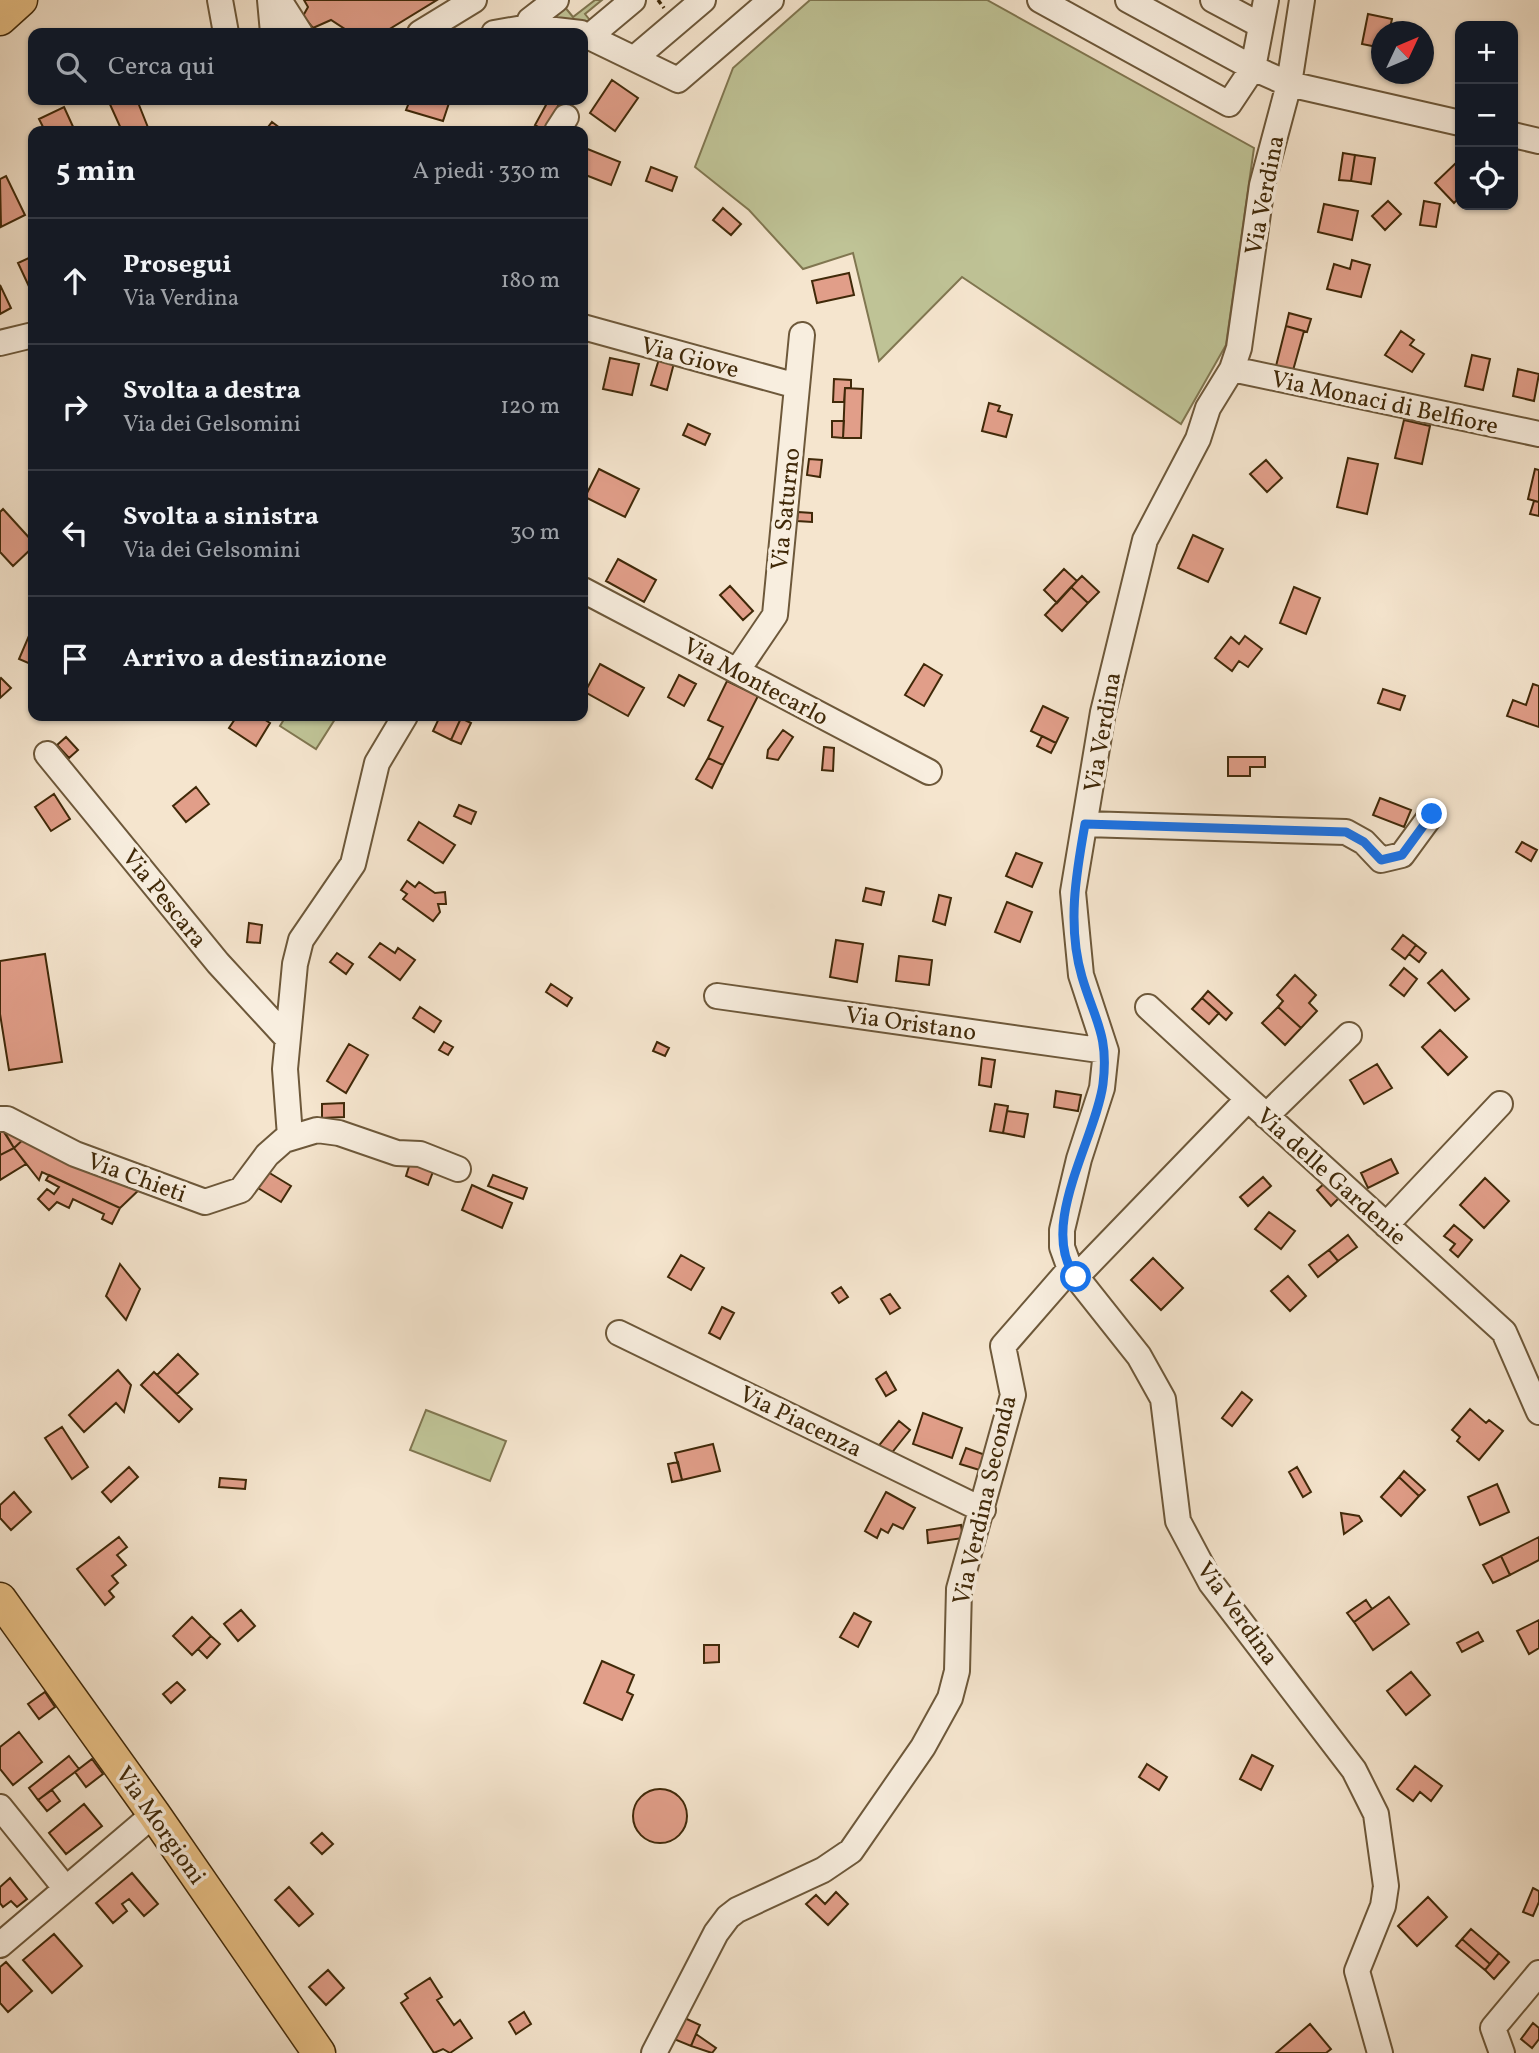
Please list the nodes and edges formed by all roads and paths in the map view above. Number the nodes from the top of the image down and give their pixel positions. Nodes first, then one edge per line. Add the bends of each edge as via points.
1 (21, 0) edge
2 (220, 0) edge
3 (270, 0) edge
4 (279, 0) edge
5 (474, 0) edge
6 (556, 0) edge
7 (633, 0) edge
8 (703, 0) edge
9 (771, 0) edge
10 (1040, 0) edge
11 (1128, 0) edge
12 (1213, 0) edge
13 (1266, 0) edge
14 (1302, 0) edge
15 (0, 19) edge
16 (1261, 26) junction
17 (529, 27) junction
18 (225, 28) edge
19 (273, 28) edge
20 (297, 28) edge
21 (428, 28) edge
22 (523, 28) edge
23 (537, 28) edge
24 (588, 32) edge
25 (588, 35) edge
26 (636, 57) junction
27 (1253, 68) junction
28 (1289, 84) junction
29 (1455, 122) edge
30 (1518, 136) edge
31 (1539, 141) edge
32 (588, 328) edge
33 (802, 335) dead end
34 (28, 336) edge
35 (0, 344) edge
36 (1232, 369) junction
37 (797, 386) junction
38 (1539, 434) edge
39 (588, 593) edge
40 (737, 671) junction
41 (402, 721) edge
42 (47, 754) dead end
43 (929, 772) dead end
44 (1432, 814) dead end
45 (1085, 824) junction
46 (717, 996) dead end
47 (1148, 1007) dead end
48 (1349, 1035) dead end
49 (287, 1038) junction
50 (1106, 1051) junction
51 (1248, 1099) junction
52 (1500, 1104) dead end
53 (1266, 1116) junction
54 (0, 1119) edge
55 (290, 1136) junction
56 (458, 1169) dead end
57 (1386, 1225) junction
58 (1073, 1273) junction
59 (619, 1333) dead end
60 (1539, 1412) edge
61 (983, 1510) junction
62 (0, 1599) edge
63 (0, 1807) edge
64 (154, 1814) junction
65 (66, 1889) junction
66 (0, 1945) edge
67 (1539, 1973) edge
68 (319, 2053) edge
69 (654, 2053) edge
70 (1380, 2053) edge
71 (1502, 2053) edge

1 - 15 main road
2 - 18 street
3 - 19 street
4 - 20 street
5 - 21 street
6 - 17 street via 530,20
7 - 24 street
8 - 26 street
9 - 26 street via 678,80
10 - 27 street via 1229,104
11 - 27 street
12 - 16 street
13 - 16 street
14 - 28 street, Via Verdina
16 - 27 street
17 - 22 street
17 - 23 street
25 - 26 street
27 - 28 street
28 - 29 street
28 - 36 street, Via Verdina via 1268,155
30 - 31 street
32 - 37 street, Via Giove
33 - 37 street, Via Saturno
34 - 35 street
36 - 38 street, Via Monaci di Belfiore
36 - 45 street, Via Verdina via 1208,408 1198,439 1145,540 1103,712
37 - 40 street, Via Saturno via 775,615
39 - 40 street, Via Montecarlo
40 - 43 street, Via Montecarlo
41 - 49 street via 377,762 353,864 301,940
42 - 49 street, Via Pescara via 218,963
44 - 45 street via 1402,855 1381,860 1346,832
45 - 50 street, Via Verdina via 1073,892 1076,936 1081,975
46 - 50 street, Via Oristano
47 - 51 street
48 - 53 street
49 - 55 street
50 - 58 street, Via Verdina via 1102,1088 1062,1230 1062,1247
51 - 53 street, Via delle Gardenie
51 - 58 street, Via delle Gardenie
52 - 57 street
53 - 57 street, Via delle Gardenie
54 - 55 street, Via Chieti via 75,1154 205,1202 242,1190 267,1155
55 - 56 street via 317,1130 339,1133
57 - 60 street, Via delle Gardenie via 1504,1332
58 - 61 street, Via Verdina Seconda via 1003,1346 1013,1395
58 - 70 street, Via Verdina via 1139,1356 1163,1399 1178,1521 1211,1583 1354,1770 1376,1814 1386,1886 1383,1906 1357,1971
59 - 61 street, Via Piacenza
61 - 69 street, Via Verdina Seconda via 959,1589 957,1671 950,1698 923,1747 841,1860 728,1917
62 - 64 main road, Via Morgioni
63 - 65 street
64 - 65 street
64 - 68 main road, Via Morgioni
65 - 66 street
67 - 71 street via 1493,2028

